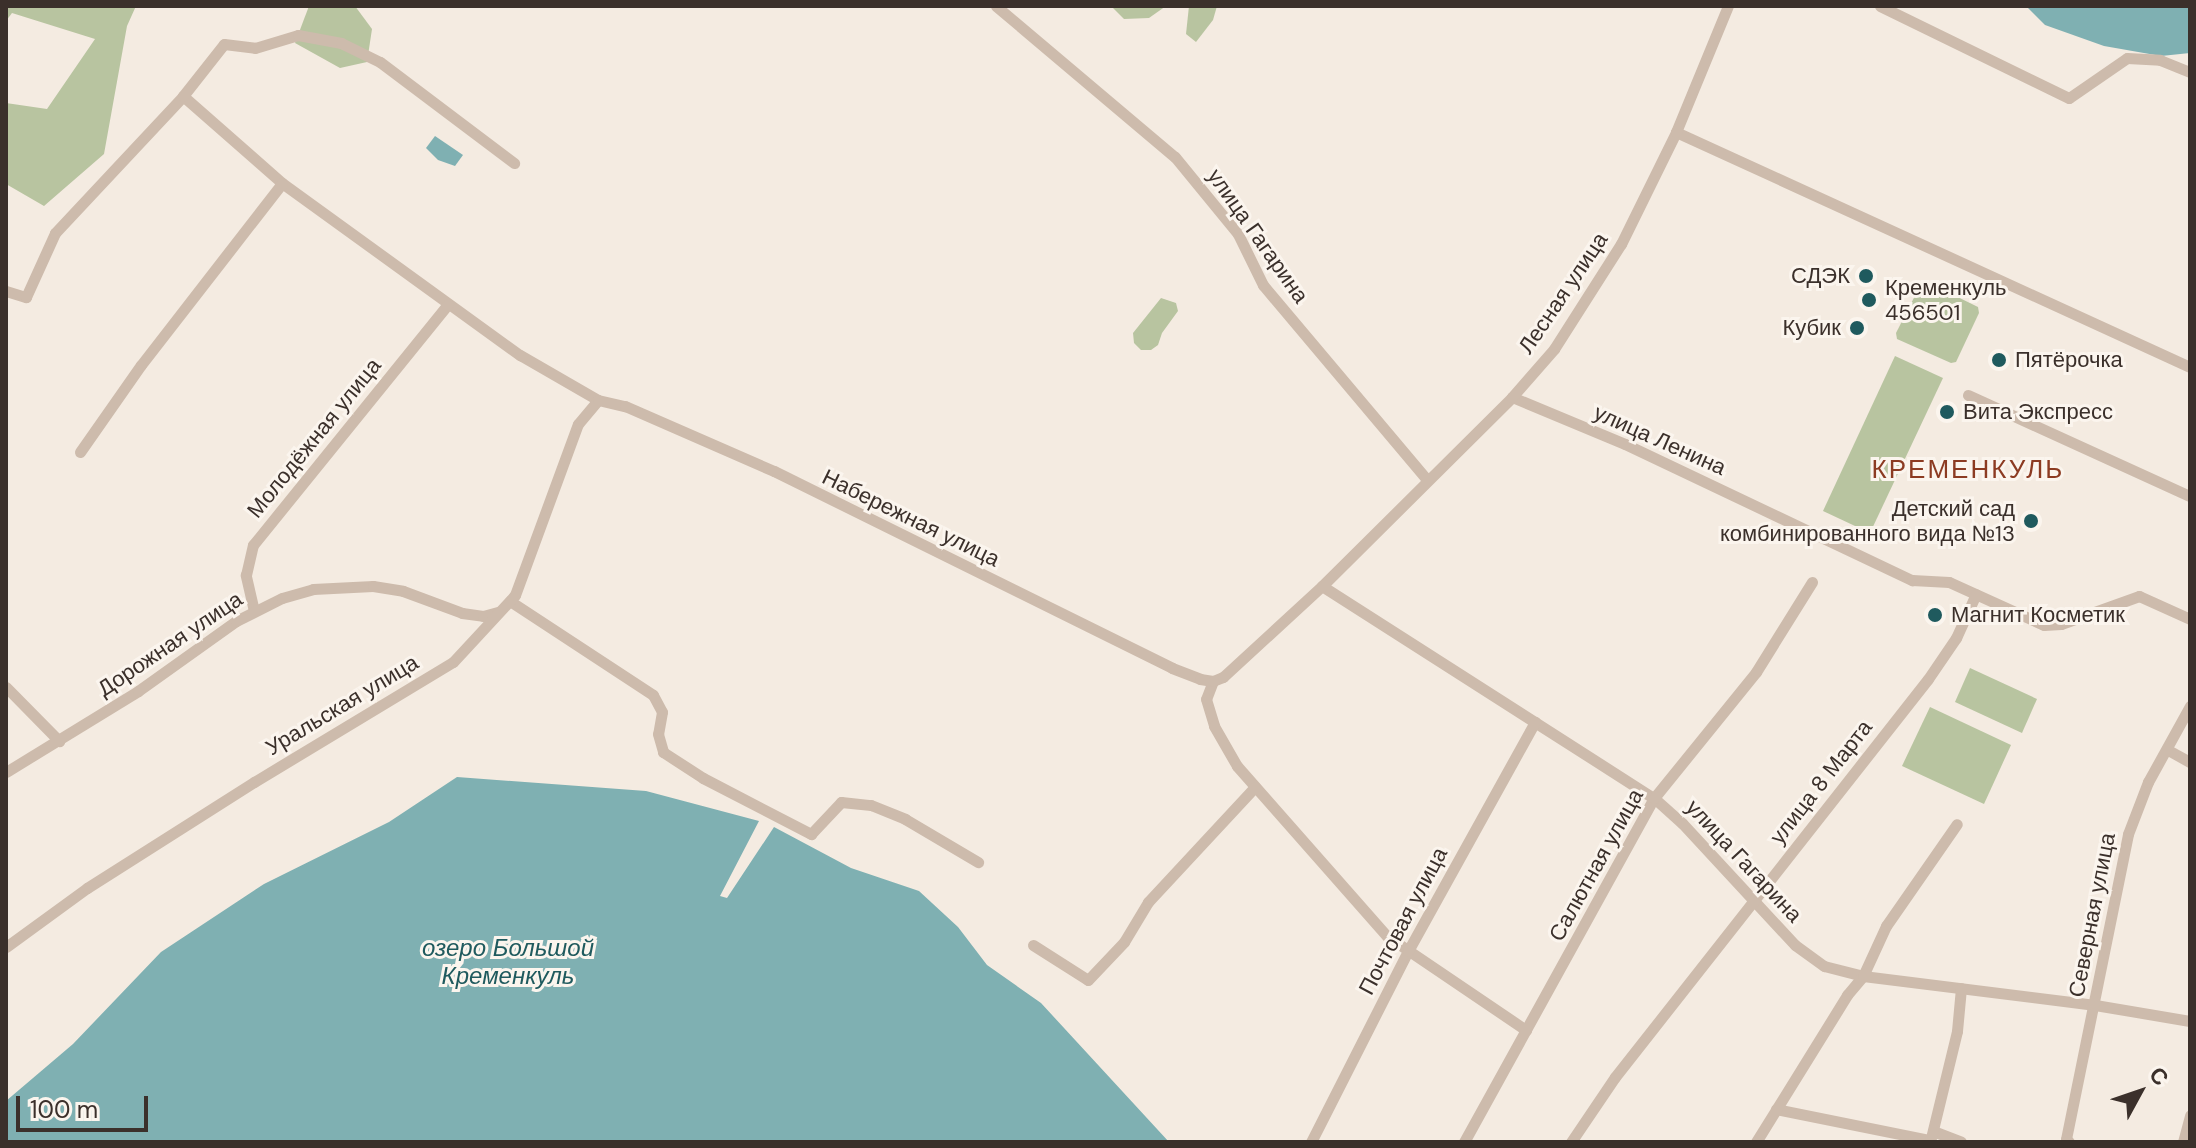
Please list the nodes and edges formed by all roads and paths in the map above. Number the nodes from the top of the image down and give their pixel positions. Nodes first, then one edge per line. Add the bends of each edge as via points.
1 (996, 6) edge
2 (1728, 6) edge
3 (1880, 6) edge
4 (2190, 72) edge
5 (183, 96) junction
6 (1676, 132) junction
7 (514, 163) dead end
8 (282, 183) junction
9 (6, 291) edge
10 (448, 304) junction
11 (2190, 367) edge
12 (1968, 395) dead end
13 (1512, 397) junction
14 (595, 404) junction
15 (80, 452) dead end
16 (1427, 480) junction
17 (2190, 496) edge
18 (1812, 582) dead end
19 (1322, 586) junction
20 (1976, 594) junction
21 (508, 604) junction
22 (254, 611) junction
23 (2190, 619) edge
24 (1213, 681) junction
25 (6, 687) edge
26 (2190, 706) edge
27 (1535, 722) junction
28 (59, 741) junction
29 (2168, 750) junction
30 (2190, 762) edge
31 (6, 772) edge
32 (1255, 787) junction
33 (1654, 798) junction
34 (1957, 824) dead end
35 (978, 862) dead end
36 (1753, 900) junction
37 (1033, 945) dead end
38 (6, 947) edge
39 (1408, 951) junction
40 (1846, 971) junction
41 (1863, 976) junction
42 (1961, 988) junction
43 (1847, 995) junction
44 (2095, 1005) junction
45 (2190, 1021) edge
46 (1526, 1030) junction
47 (1776, 1109) junction
48 (2190, 1115) edge
49 (1931, 1138) edge
50 (1311, 1142) edge
51 (1464, 1142) edge
52 (1571, 1142) edge
53 (1756, 1142) edge
54 (1961, 1142) edge
55 (2069, 1142) edge
56 (2183, 1142) edge

1 - 16 street, улица Гагарина via 1175,157 1238,234 1263,285
2 - 6 street, Лесная улица
3 - 4 street via 2069,98 2127,58 2160,60
5 - 7 street via 224,44 255,48 298,35 341,43 380,62
5 - 8 street, Набережная улица
5 - 9 street via 55,233 26,297
6 - 11 street
6 - 13 street, Лесная улица via 1603,274 1554,349
8 - 10 street, Набережная улица
8 - 15 street
10 - 14 street, Набережная улица
10 - 22 street, Молодёжная улица via 253,545 246,575
12 - 17 street
13 - 16 street, Лесная улица
13 - 20 street, улица Ленина via 1625,444 1912,580 1949,582
14 - 21 street, Уральская улица via 578,424 521,582
14 - 24 street, Набережная улица via 625,406 774,471 1172,668
16 - 19 street, Лесная улица
18 - 33 street, Салютная улица via 1756,672
19 - 24 street
19 - 27 street, улица Гагарина
20 - 23 street, улица Ленина via 2044,625 2061,624 2139,596
20 - 36 street, улица 8 Марта via 1956,638 1928,679
21 - 22 street, Дорожная улица via 483,616 403,591 350,586 313,589
21 - 35 street via 653,695 662,712 658,734 663,752 692,771 811,834 841,802 871,805
21 - 38 street, Уральская улица via 453,662 87,888
22 - 28 street, Дорожная улица
24 - 32 street via 1206,699 1214,726
25 - 28 street
26 - 29 street, Северная улица
27 - 33 street, улица Гагарина
27 - 39 street, Почтовая улица
28 - 31 street, Дорожная улица
29 - 30 street
29 - 44 street, Северная улица via 2148,782 2128,834
32 - 37 street via 1148,902 1124,942 1088,980
32 - 39 street via 1387,936
33 - 36 street, улица Гагарина
33 - 46 street, Салютная улица
34 - 41 street via 1886,926
36 - 40 street, улица Гагарина via 1795,945 1824,966
36 - 52 street, улица 8 Марта
39 - 46 street
39 - 50 street, Почтовая улица
40 - 41 street, улица Гагарина
40 - 43 street
41 - 42 street, улица Гагарина
41 - 43 street
42 - 44 street, улица Гагарина
42 - 49 street via 1957,1031
43 - 47 street
44 - 45 street, улица Гагарина
44 - 55 street, Северная улица
46 - 51 street, Салютная улица
47 - 49 street
47 - 53 street
48 - 56 street
49 - 54 street

